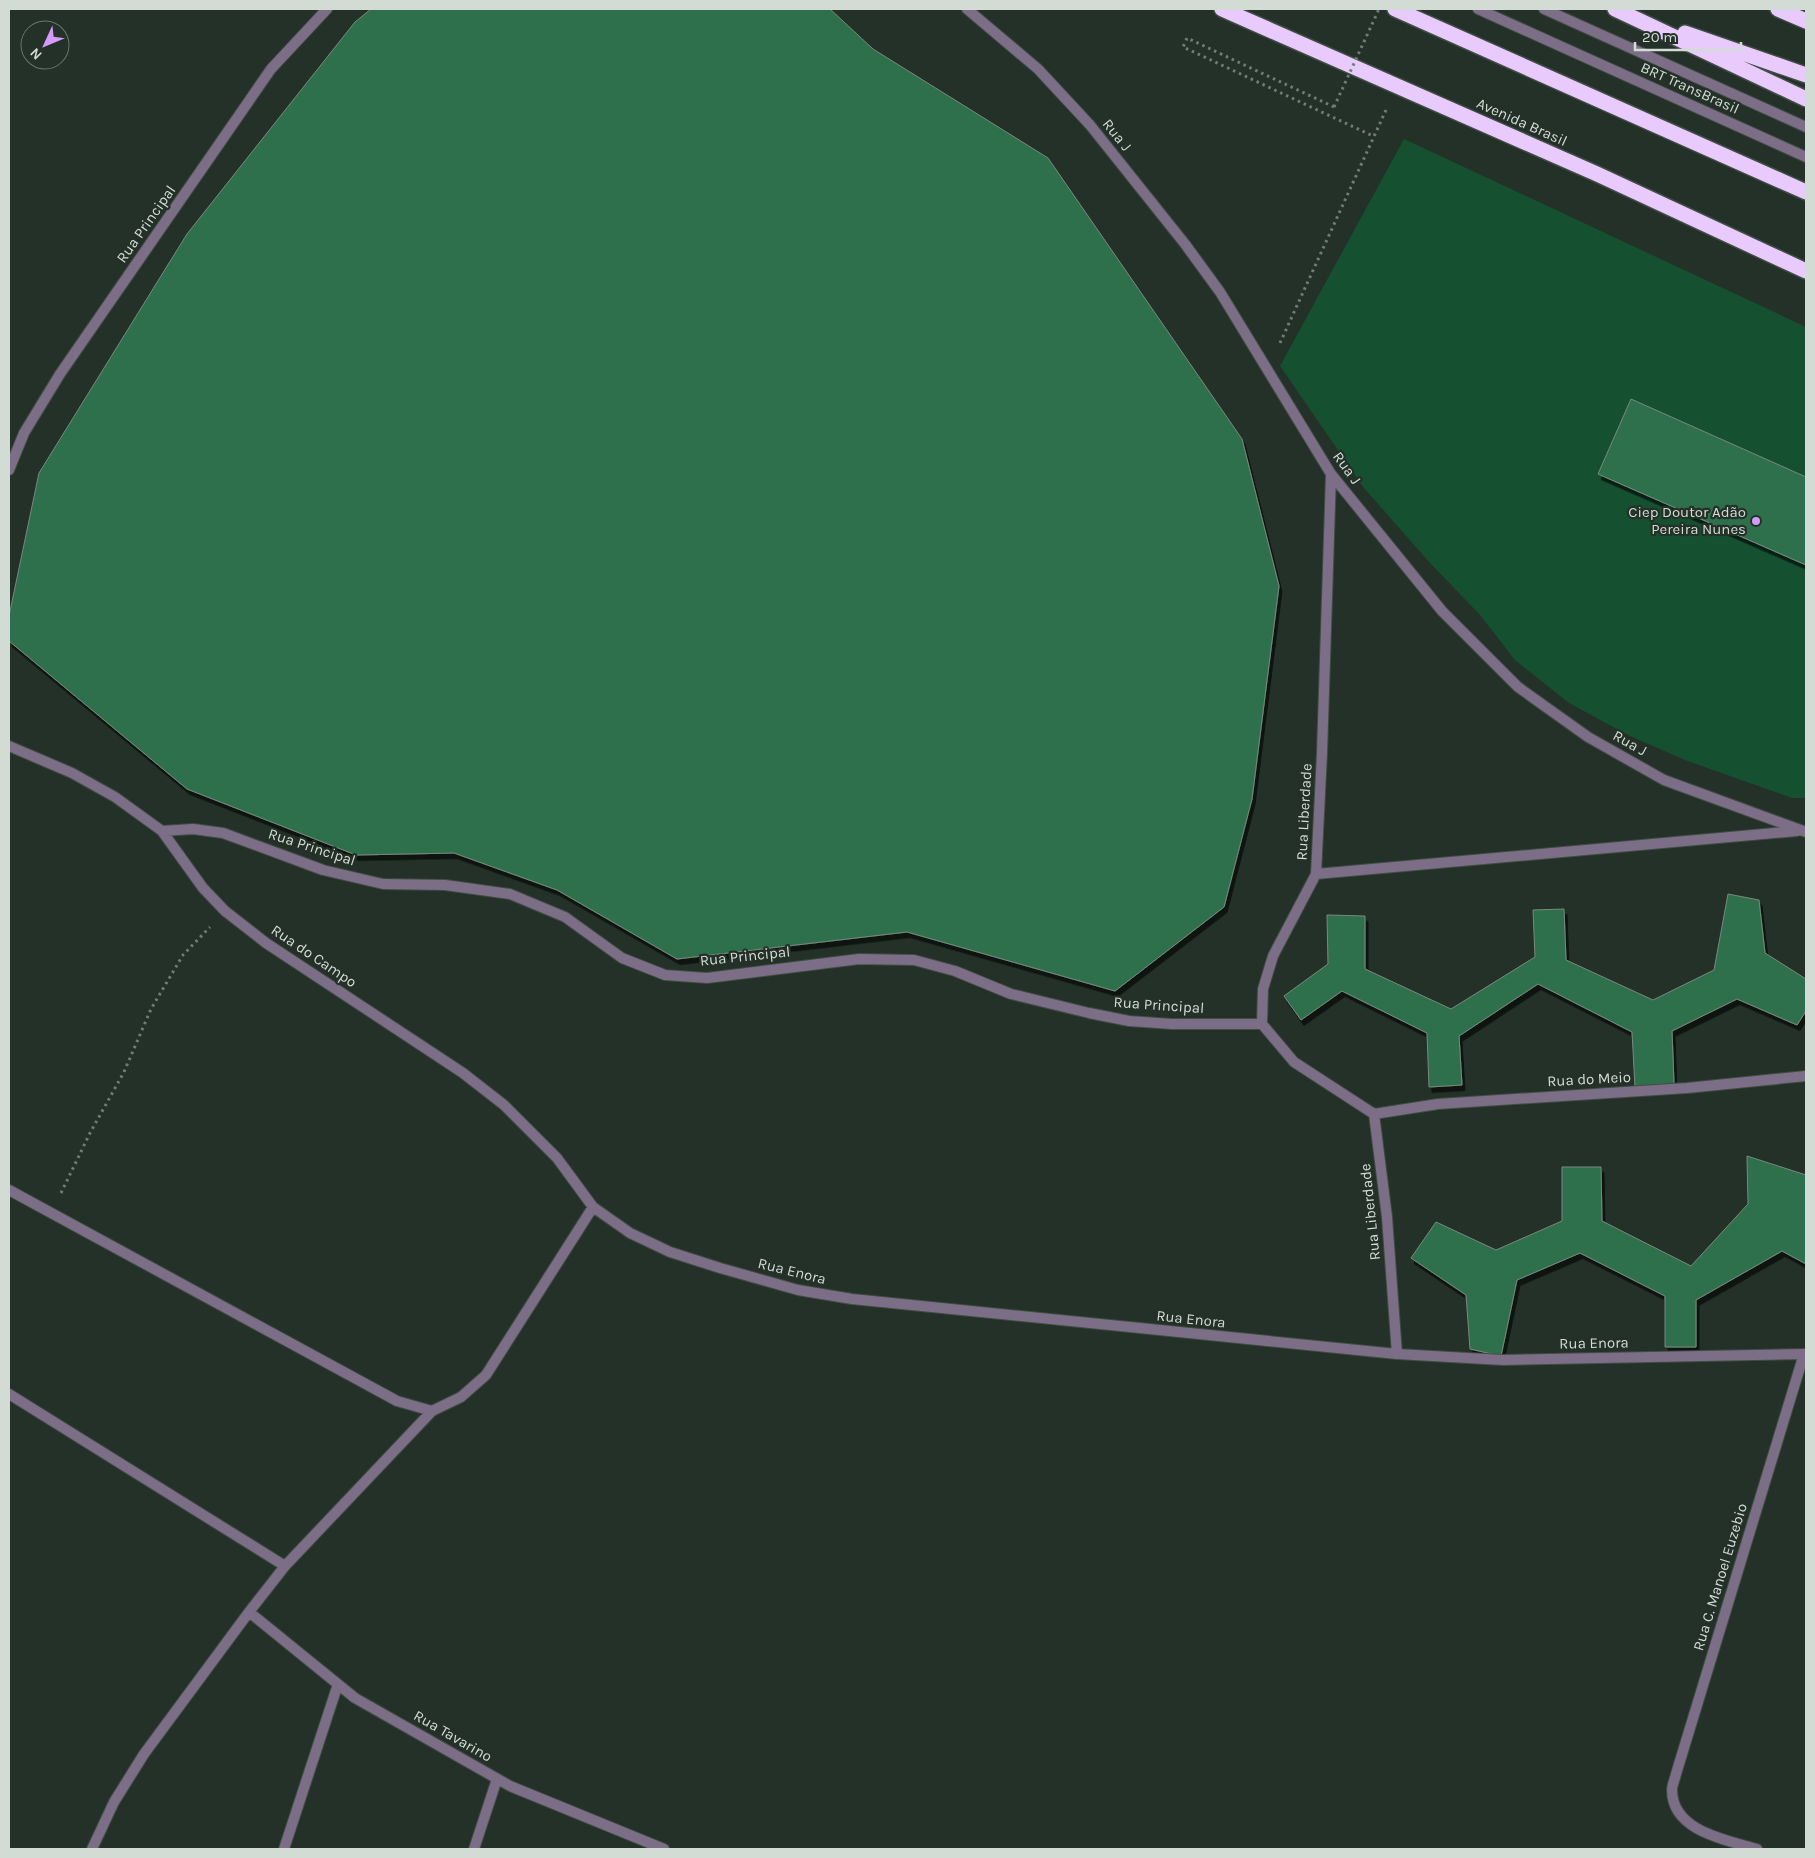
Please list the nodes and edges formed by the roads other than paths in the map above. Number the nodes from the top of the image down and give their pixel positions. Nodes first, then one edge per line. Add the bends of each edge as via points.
1 (327, 9) edge
2 (967, 9) edge
3 (1222, 9) edge
4 (1396, 9) edge
5 (1478, 9) edge
6 (1544, 9) edge
7 (1616, 9) edge
8 (1778, 9) edge
9 (1806, 21) edge
10 (1806, 75) edge
11 (1806, 99) edge
12 (1806, 127) edge
13 (1806, 157) edge
14 (1806, 192) edge
15 (1806, 271) edge
16 (9, 470) edge
17 (1331, 474) junction
18 (9, 746) edge
19 (162, 831) junction
20 (1804, 832) edge
21 (1316, 874) junction
22 (1262, 1024) junction
23 (1806, 1076) edge
24 (1374, 1114) junction
25 (9, 1190) edge
26 (593, 1207) junction
27 (1397, 1354) junction
28 (1805, 1354) edge
29 (9, 1394) edge
30 (432, 1411) junction
31 (286, 1566) junction
32 (249, 1612) junction
33 (338, 1684) junction
34 (498, 1779) junction
35 (92, 1849) edge
36 (284, 1849) edge
37 (474, 1849) edge
38 (660, 1849) edge
39 (1757, 1849) edge

1 - 16 street, Rua Principal via 271,69 60,374 24,433
2 - 17 street, Rua J via 1038,69 1090,126 1185,244 1220,292
3 - 15 highway, Avenida Brasil via 1597,174
4 - 14 highway
5 - 13 street, BRT TransBrasil
6 - 12 street, BRT TransBrasil
7 - 10 highway
7 - 11 highway
8 - 9 highway
17 - 20 street, Rua J via 1442,611 1518,687 1588,737 1664,780
17 - 21 street, Rua Liberdade
18 - 19 street, Rua do Campo via 72,773 115,797
19 - 22 street, Rua Principal via 193,829 223,832 323,870 383,884 445,886 510,894 565,916 622,958 665,975 706,978 859,959 914,960 955,971 1011,994 1129,1021
19 - 26 street, Rua do Campo via 203,888 225,911 266,943 463,1073 504,1105 557,1158
20 - 21 street, Rua J
21 - 22 street, Rua Liberdade via 1273,956 1263,989
22 - 24 street via 1294,1062
23 - 24 street, Rua do Meio via 1687,1088 1438,1104
24 - 27 street, Rua Liberdade via 1387,1218
25 - 30 street via 397,1401
26 - 27 street, Rua Enora via 630,1233 670,1252 798,1290 1020,1317
26 - 30 street via 486,1375 461,1397
27 - 28 street, Rua Enora via 1503,1360
28 - 39 street, Rua C. Manoel Euzebio via 1672,1790 1677,1810 1691,1825 1715,1837
29 - 31 street
30 - 31 street
31 - 32 street
32 - 33 street, Rua Tavarino
32 - 35 street via 144,1754 114,1802
33 - 34 street, Rua Tavarino via 355,1698
33 - 36 street
34 - 37 street
34 - 38 street, Rua Tavarino

